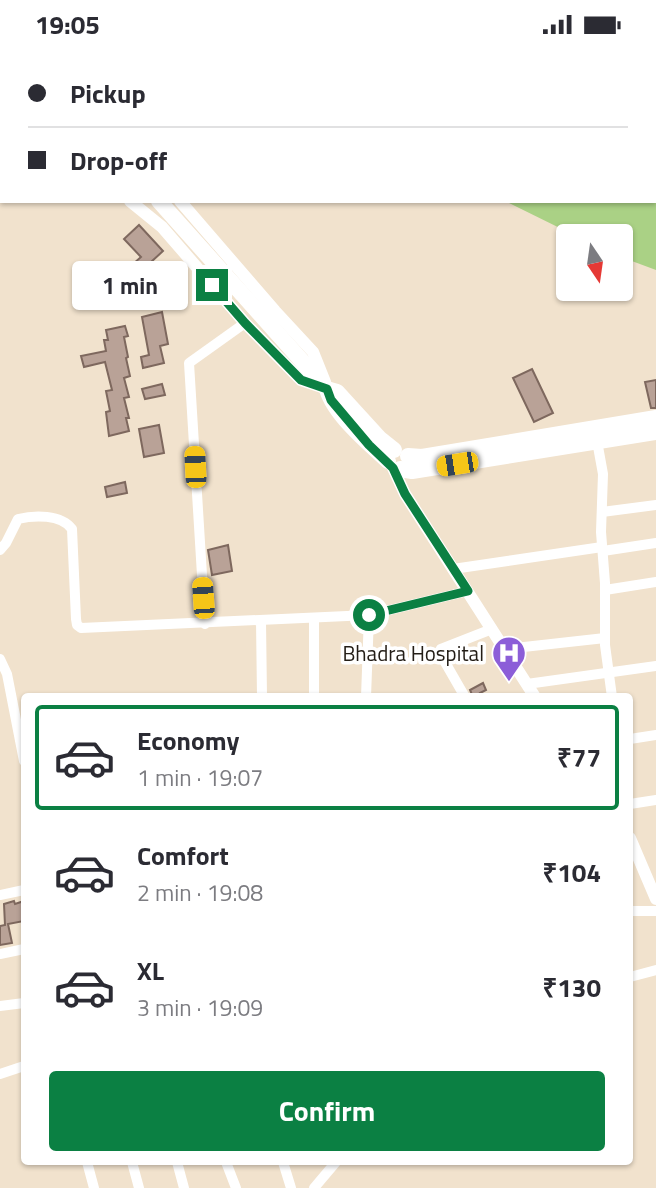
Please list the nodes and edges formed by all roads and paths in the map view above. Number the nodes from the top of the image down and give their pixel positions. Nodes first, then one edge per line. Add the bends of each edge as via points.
1 (132, 203) edge
2 (168, 204) edge
3 (245, 323) junction
4 (327, 389) junction
5 (656, 418) edge
6 (656, 432) edge
7 (597, 441) junction
8 (397, 461) junction
9 (656, 505) edge
10 (602, 512) junction
11 (656, 543) edge
12 (603, 549) junction
13 (0, 550) edge
14 (453, 569) junction
15 (656, 582) edge
16 (605, 590) junction
17 (468, 591) junction
18 (369, 615) junction
19 (314, 618) junction
20 (261, 621) junction
21 (205, 624) junction
22 (492, 629) junction
23 (605, 638) junction
24 (505, 649) junction
25 (0, 659) edge
26 (656, 666) edge
27 (609, 673) junction
28 (527, 684) junction
29 (262, 693) edge
30 (314, 693) edge
31 (366, 693) edge
32 (463, 693) edge
33 (533, 693) edge
34 (612, 693) edge
35 (656, 735) edge
36 (633, 739) edge
37 (21, 746) edge
38 (656, 800) edge
39 (633, 804) edge
40 (633, 845) edge
41 (21, 891) edge
42 (0, 895) edge
43 (656, 899) edge
44 (633, 911) edge
45 (656, 911) edge
46 (21, 950) edge
47 (0, 954) edge
48 (656, 970) edge
49 (633, 976) edge
50 (21, 1003) edge
51 (0, 1006) edge
52 (21, 1067) edge
53 (0, 1074) edge
54 (88, 1165) edge
55 (133, 1165) edge
56 (178, 1165) edge
57 (227, 1165) edge
58 (284, 1165) edge
59 (333, 1165) edge
60 (94, 1188) edge
61 (139, 1188) edge
62 (184, 1188) edge
63 (236, 1188) edge
64 (291, 1188) edge
65 (314, 1188) edge

1 - 3 street via 162,227
2 - 4 main road
3 - 4 street via 301,380
3 - 21 street via 189,363
4 - 8 main road via 337,392
5 - 8 main road
6 - 7 main road
7 - 8 main road via 412,471
7 - 10 street via 603,474
8 - 14 street via 405,494
9 - 10 street
10 - 12 street
11 - 12 street
12 - 14 street
12 - 16 street
13 - 21 street via 18,519 59,520 72,529 76,619 81,628
14 - 17 street
15 - 16 street
16 - 23 street
17 - 18 street
17 - 22 street
18 - 19 street
18 - 31 street
19 - 20 street
19 - 30 street
20 - 21 street
20 - 29 street
22 - 24 street
22 - 32 street via 441,649
23 - 24 street
23 - 27 street
24 - 28 street
25 - 37 street
26 - 27 street
27 - 28 street
27 - 34 street
28 - 33 street
35 - 36 street
38 - 39 street
40 - 43 street
41 - 42 street
44 - 45 street
46 - 47 street
48 - 49 street
50 - 51 street
52 - 53 street
54 - 60 street
55 - 61 street
56 - 62 street
57 - 63 street
58 - 64 street
59 - 65 street

